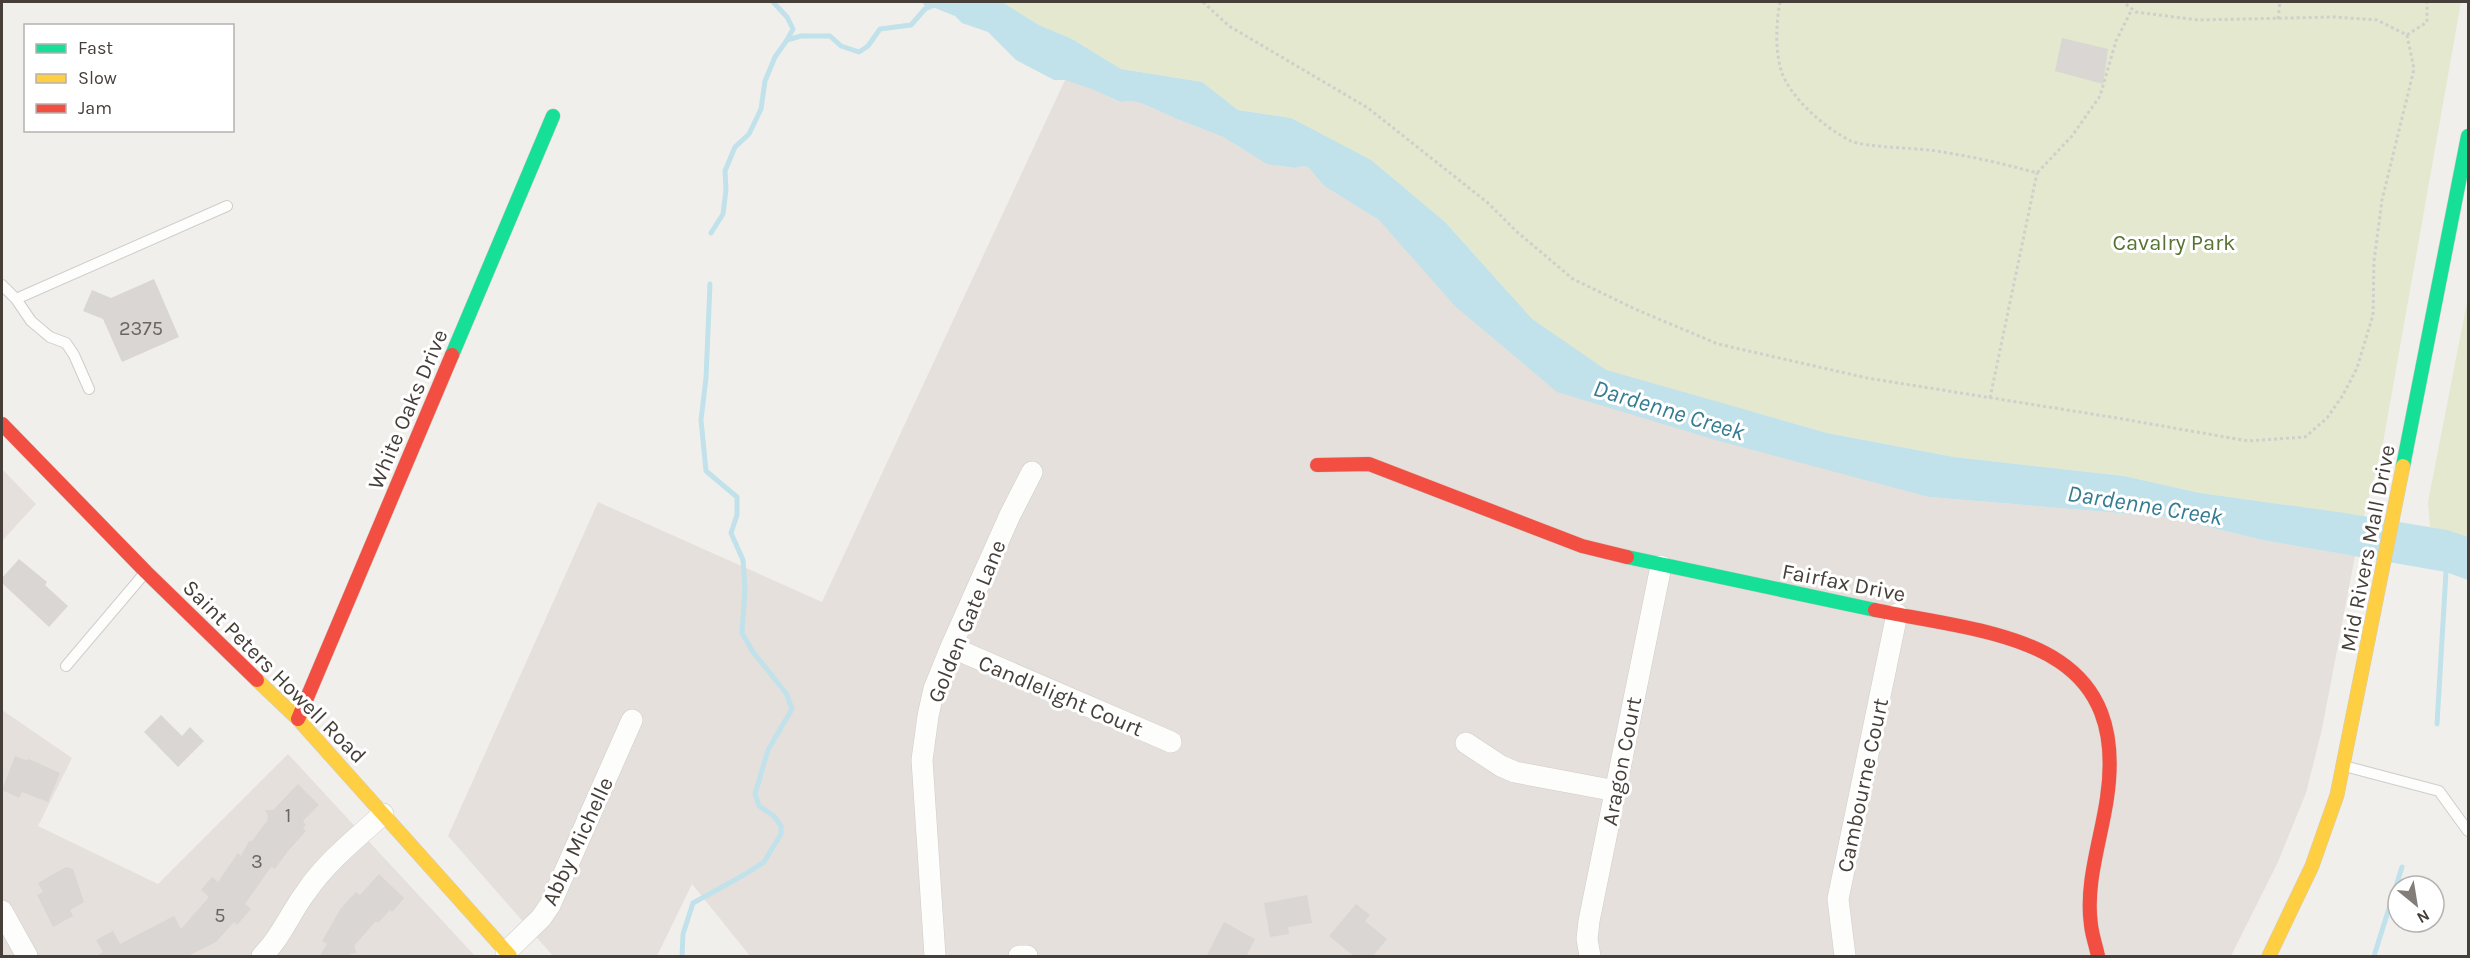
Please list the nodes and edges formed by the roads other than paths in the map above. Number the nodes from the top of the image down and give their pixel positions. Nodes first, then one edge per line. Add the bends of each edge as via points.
1 (554, 116) dead end
2 (2469, 136) edge
3 (227, 206) dead end
4 (2, 285) edge
5 (16, 299) junction
6 (89, 389) dead end
7 (2, 424) edge
8 (1317, 465) dead end
9 (1032, 472) dead end
10 (1660, 566) junction
11 (146, 572) junction
12 (1897, 614) junction
13 (951, 647) junction
14 (66, 666) dead end
15 (298, 719) junction
16 (632, 720) dead end
17 (1171, 742) dead end
18 (1466, 743) dead end
19 (2345, 766) junction
20 (1616, 791) junction
21 (383, 814) junction
22 (2469, 831) edge
23 (2, 911) edge
24 (508, 954) edge
25 (1027, 956) edge
26 (27, 957) edge
27 (262, 957) edge
28 (935, 957) edge
29 (1019, 957) edge
30 (1590, 957) edge
31 (1845, 957) edge
32 (2098, 957) edge
33 (2269, 957) edge

1 - 15 street, White Oaks Drive
2 - 19 street, Mid Rivers Mall Drive
3 - 5 lane
4 - 5 lane
5 - 6 lane via 31,321 50,337 66,343
7 - 11 street, Saint Peters Howell Road
8 - 10 street, Fairfax Drive via 1369,464 1582,546
9 - 13 street, Golden Gate Lane
10 - 12 street, Fairfax Drive
10 - 20 street, Aragon Court
11 - 14 lane
11 - 15 street, Saint Peters Howell Road
12 - 31 street, Cambourne Court via 1838,899
12 - 32 street, Fairfax Drive via 2031,643 2072,670 2090,691 2110,741 2111,766 2089,903 2089,927
13 - 17 street, Candlelight Court
13 - 28 street, Golden Gate Lane via 934,689 922,760
15 - 21 street, Saint Peters Howell Road
16 - 24 street, Abby Michelle via 550,904
18 - 20 street via 1515,771
19 - 22 lane via 2439,791
19 - 33 street, Mid Rivers Mall Drive via 2312,870
20 - 30 street, Aragon Court via 1588,921
21 - 24 street, Saint Peters Howell Road
21 - 27 street via 306,891 282,933
23 - 26 street
25 - 29 street

